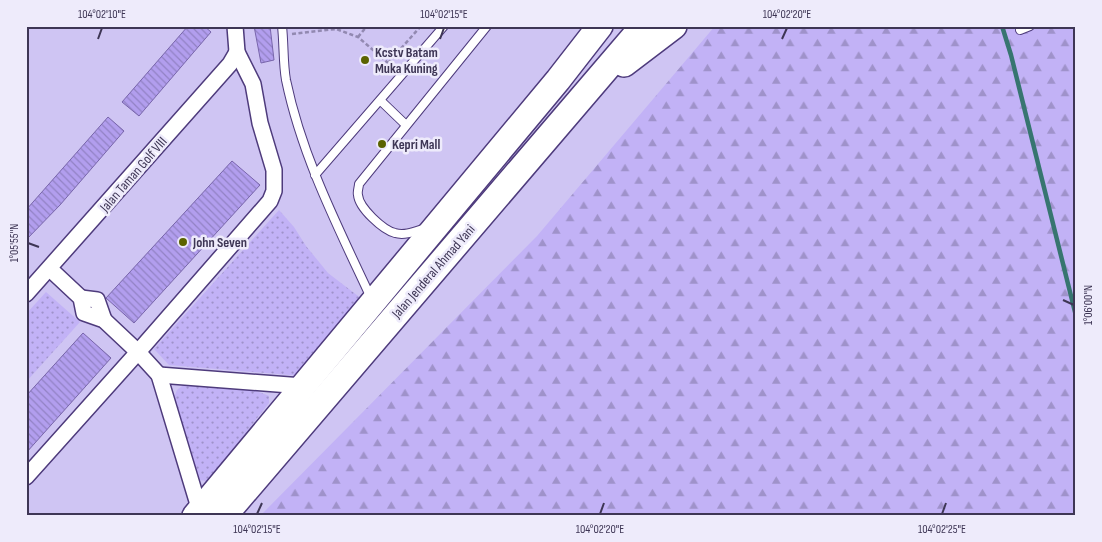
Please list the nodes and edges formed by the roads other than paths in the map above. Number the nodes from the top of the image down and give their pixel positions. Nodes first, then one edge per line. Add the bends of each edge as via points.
1 (235, 26) edge
2 (444, 26) edge
3 (487, 26) edge
4 (592, 26) edge
5 (600, 26) edge
6 (642, 26) edge
7 (674, 26) edge
8 (1030, 26) edge
9 (283, 30) edge
10 (1020, 30) dead end
11 (237, 52) junction
12 (558, 80) junction
13 (585, 94) junction
14 (380, 101) junction
15 (406, 125) junction
16 (485, 166) junction
17 (315, 175) junction
18 (508, 184) junction
19 (436, 225) junction
20 (50, 269) junction
21 (26, 294) edge
22 (372, 302) junction
23 (138, 352) junction
24 (158, 375) junction
25 (303, 386) junction
26 (26, 477) edge
27 (198, 513) edge
28 (224, 516) edge

1 - 11 street
2 - 14 lane
3 - 15 lane
4 - 12 highway
5 - 12 highway, Jalan Jenderal Ahmad Yani
6 - 13 highway, Jalan Jenderal Ahmad Yani
7 - 13 highway
8 - 10 lane
9 - 17 lane via 286,78 298,131
11 - 20 street, Jalan Taman Golf VIII via 230,64
11 - 23 street via 253,84 274,170 274,191 270,201
12 - 16 highway, Jalan Jenderal Ahmad Yani
13 - 18 highway, Jalan Jenderal Ahmad Yani
14 - 15 lane
14 - 17 lane
15 - 19 lane via 363,178 358,190 359,201 376,222 395,233 406,234
16 - 18 highway
16 - 19 highway, Jalan Jenderal Ahmad Yani
17 - 22 lane
18 - 28 highway, Jalan Jenderal Ahmad Yani
19 - 22 highway, Jalan Jenderal Ahmad Yani
20 - 21 street, Jalan Taman Golf VIII
20 - 23 street via 81,298 84,313 104,320
22 - 25 highway, Jalan Jenderal Ahmad Yani
23 - 24 street
23 - 26 street
24 - 25 street
24 - 27 street
25 - 27 highway, Jalan Jenderal Ahmad Yani

